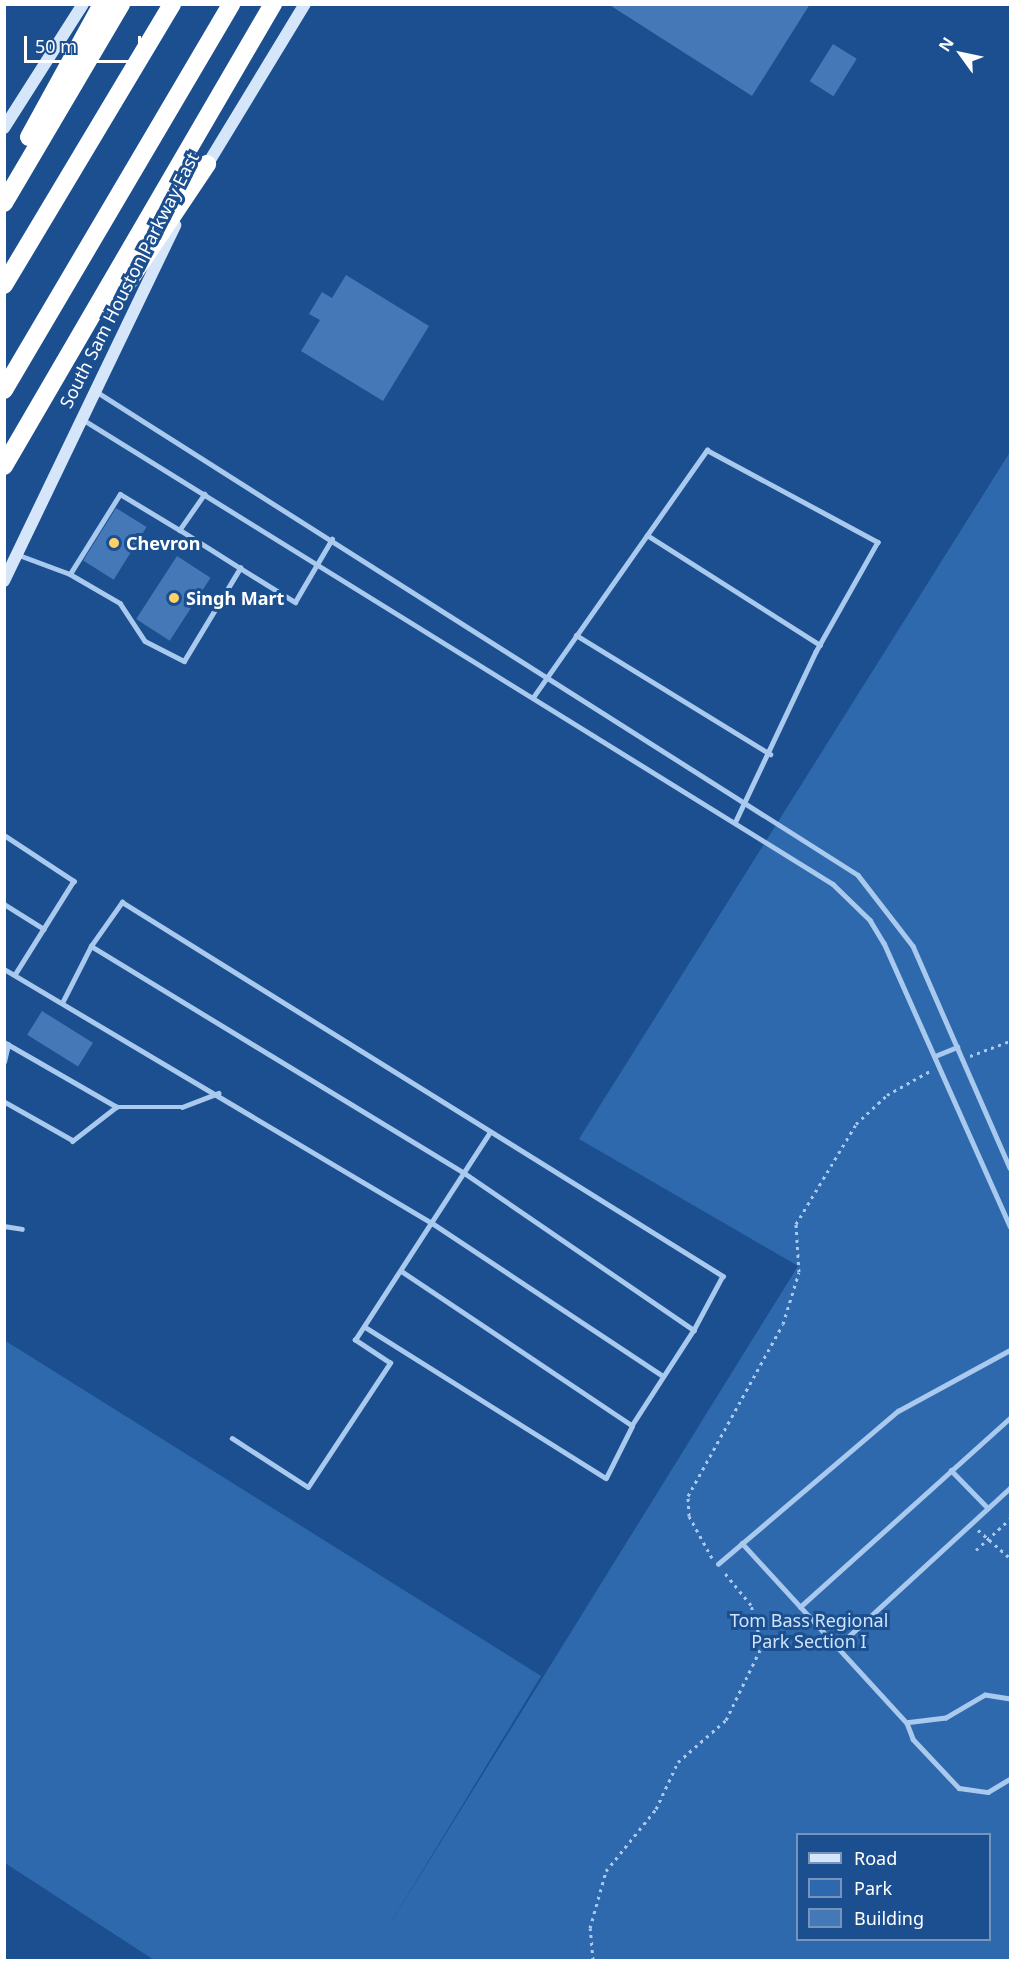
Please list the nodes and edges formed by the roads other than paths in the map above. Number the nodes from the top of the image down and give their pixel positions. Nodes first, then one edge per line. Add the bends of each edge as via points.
1 (83, 4) edge
2 (102, 4) edge
3 (120, 4) edge
4 (172, 4) edge
5 (231, 4) edge
6 (273, 4) edge
7 (305, 4) edge
8 (4, 128) edge
9 (207, 164) junction
10 (4, 182) edge
11 (4, 203) edge
12 (4, 285) edge
13 (4, 390) edge
14 (94, 390) junction
15 (80, 417) junction
16 (4, 466) edge
17 (4, 471) edge
18 (205, 494) junction
19 (180, 530) junction
20 (647, 535) junction
21 (332, 539) junction
22 (17, 555) junction
23 (316, 565) junction
24 (240, 568) junction
25 (70, 574) junction
26 (4, 581) edge
27 (576, 635) junction
28 (820, 645) junction
29 (547, 676) junction
30 (534, 696) junction
31 (770, 754) junction
32 (748, 803) junction
33 (736, 821) junction
34 (4, 835) edge
35 (4, 904) edge
36 (44, 929) junction
37 (91, 946) junction
38 (4, 969) edge
39 (15, 975) junction
40 (63, 1001) junction
41 (6, 1043) edge
42 (957, 1047) junction
43 (935, 1056) junction
44 (4, 1062) edge
45 (218, 1093) junction
46 (4, 1102) edge
47 (117, 1107) junction
48 (490, 1132) junction
49 (1011, 1168) edge
50 (463, 1172) junction
51 (432, 1223) junction
52 (4, 1226) edge
53 (1011, 1226) edge
54 (22, 1229) dead end
55 (402, 1272) junction
56 (365, 1327) junction
57 (694, 1330) junction
58 (1011, 1350) edge
59 (662, 1375) junction
60 (1011, 1418) edge
61 (632, 1426) junction
62 (232, 1438) dead end
63 (951, 1470) junction
64 (1011, 1488) edge
65 (988, 1509) junction
66 (742, 1543) junction
67 (718, 1564) road end
68 (800, 1606) junction
69 (837, 1647) junction
70 (1011, 1699) edge
71 (907, 1723) junction
72 (1011, 1779) edge

1 - 8 main road
2 - 10 highway
3 - 11 highway
4 - 12 highway
5 - 13 highway
6 - 16 highway
7 - 9 main road, South Sam Houston Parkway East
9 - 14 main road, South Sam Houston Parkway East
9 - 17 highway
14 - 15 main road, South Sam Houston Parkway East
14 - 21 lane
15 - 18 lane
15 - 22 main road, South Sam Houston Parkway East
18 - 19 lane
18 - 23 lane
19 - 24 lane
19 - 25 lane via 120,494
20 - 27 lane
20 - 28 lane
20 - 28 lane via 707,450 878,542
21 - 23 lane
21 - 29 lane
22 - 25 lane
22 - 26 main road, South Sam Houston Parkway East
23 - 24 lane via 296,602
23 - 30 lane
24 - 25 lane via 183,661 145,641 120,603
27 - 29 lane
27 - 31 lane
28 - 31 lane
29 - 30 lane
29 - 32 lane
30 - 33 lane
31 - 32 lane
32 - 33 lane
32 - 42 lane via 858,875 880,898 913,946
33 - 43 lane via 833,884 870,920
34 - 36 lane via 74,881
35 - 36 lane
36 - 39 lane
37 - 40 lane
37 - 48 lane via 122,902
37 - 50 lane
38 - 39 lane
39 - 40 lane
40 - 45 lane
41 - 44 lane
41 - 47 lane
42 - 43 lane
42 - 49 lane
43 - 53 lane
45 - 47 lane via 182,1107
45 - 51 lane
46 - 47 lane via 74,1141
48 - 50 lane
48 - 57 lane via 723,1276
50 - 51 lane
50 - 57 lane
51 - 55 lane
51 - 59 lane
52 - 54 lane
55 - 56 lane
55 - 61 lane
56 - 61 lane via 606,1478
56 - 62 lane via 355,1340 390,1364 308,1487
57 - 59 lane
58 - 66 lane via 898,1411
59 - 61 lane
60 - 63 lane
63 - 65 lane
63 - 68 lane
64 - 65 lane
65 - 69 lane
66 - 67 lane
66 - 68 lane
68 - 69 lane
69 - 71 lane
70 - 71 lane via 985,1695 946,1718
71 - 72 lane via 913,1739 959,1788 988,1792

